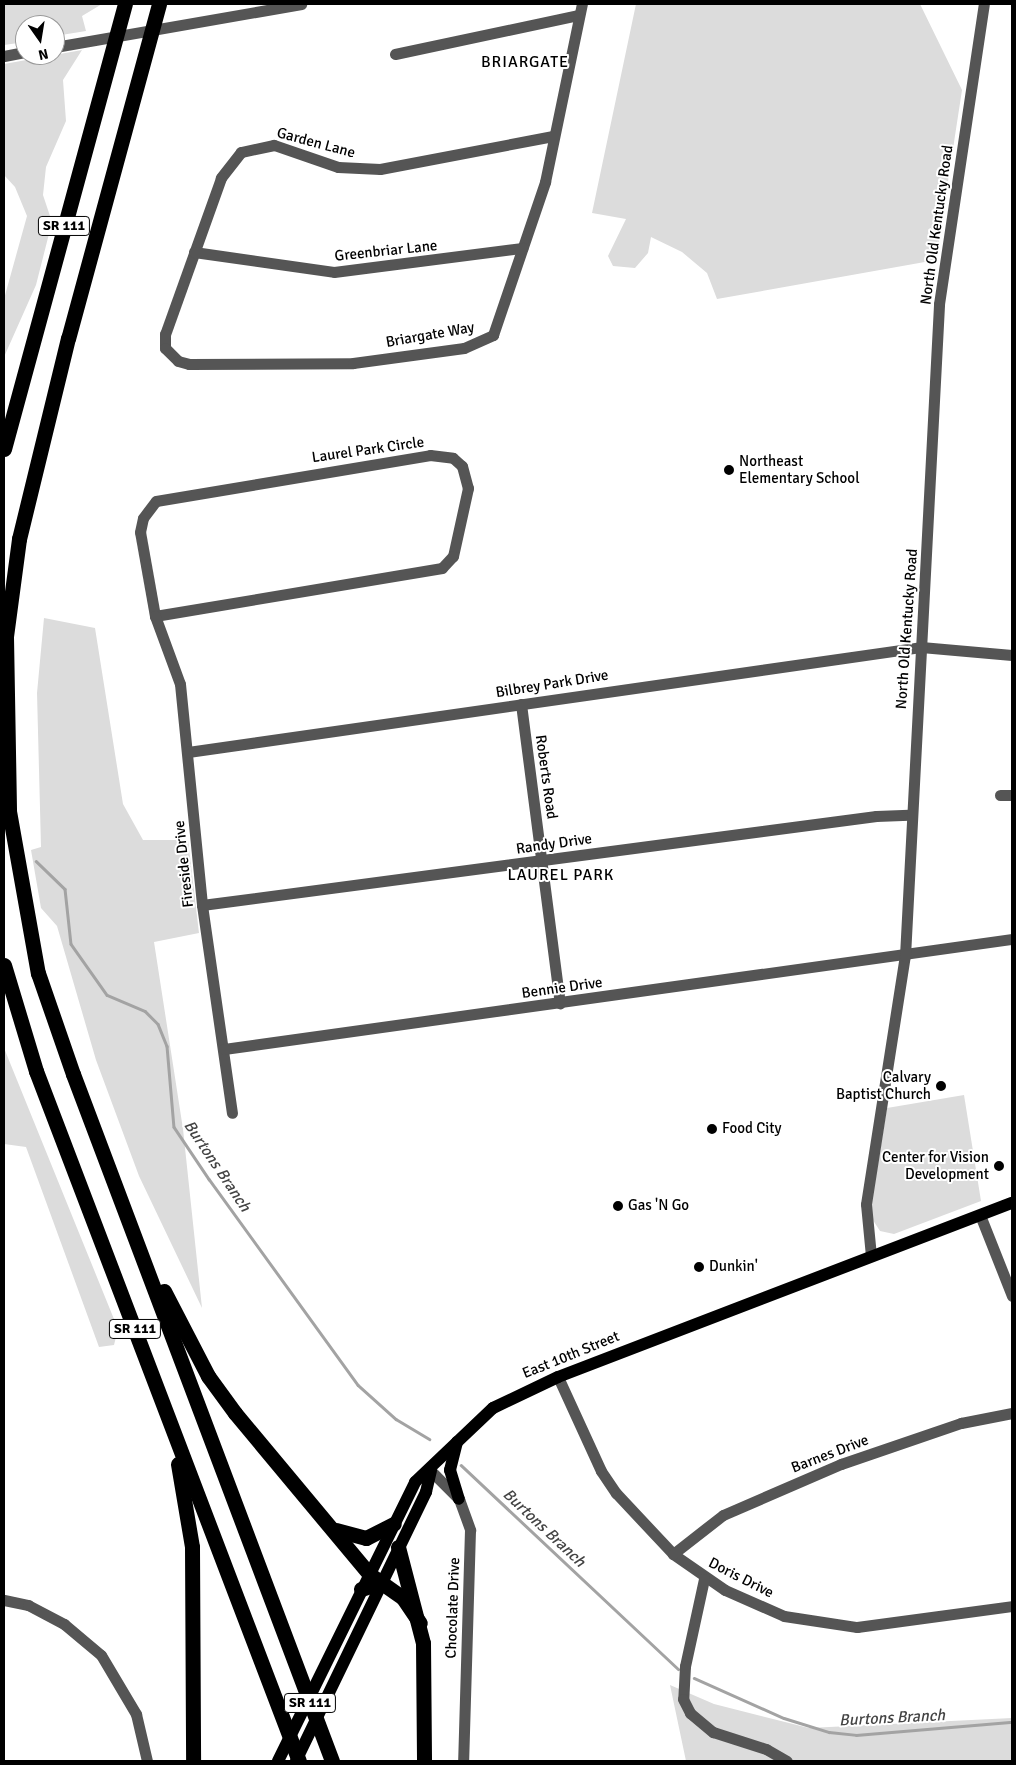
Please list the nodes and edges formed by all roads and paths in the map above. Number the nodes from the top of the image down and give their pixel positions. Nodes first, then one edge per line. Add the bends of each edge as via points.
1 (125, 4) edge
2 (159, 4) edge
3 (301, 4) edge
4 (984, 4) edge
5 (580, 9) edge
6 (65, 44) edge
7 (395, 54) dead end
8 (552, 136) junction
9 (522, 248) junction
10 (194, 252) junction
11 (4, 448) edge
12 (155, 616) junction
13 (921, 647) junction
14 (1012, 655) edge
15 (520, 704) junction
16 (188, 752) junction
17 (909, 815) junction
18 (543, 861) junction
19 (202, 905) junction
20 (1012, 939) edge
21 (905, 956) junction
22 (4, 965) edge
23 (560, 1003) junction
24 (224, 1049) junction
25 (232, 1113) dead end
26 (1012, 1203) edge
27 (125, 1213) junction
28 (980, 1214) junction
29 (871, 1256) junction
30 (1012, 1296) edge
31 (132, 1322) junction
32 (558, 1377) junction
33 (1012, 1414) edge
34 (463, 1433) junction
35 (431, 1471) junction
36 (459, 1499) junction
37 (394, 1524) junction
38 (332, 1528) junction
39 (398, 1547) junction
40 (673, 1554) junction
41 (375, 1578) junction
42 (704, 1579) junction
43 (361, 1589) joint
44 (4, 1600) edge
45 (1012, 1606) edge
46 (420, 1623) junction
47 (331, 1758) edge
48 (147, 1761) edge
49 (193, 1761) edge
50 (278, 1761) edge
51 (297, 1761) edge
52 (424, 1761) edge
53 (463, 1761) edge
54 (787, 1761) edge

1 - 11 highway, SR 111
2 - 27 highway, SR 111 via 68,338 19,539 6,646 4,728 17,872 38,973
3 - 6 street
4 - 13 street, North Old Kentucky Road via 939,304
5 - 7 street
5 - 8 street, Briargate Way
8 - 9 street, Briargate Way via 545,182
8 - 10 street, Garden Lane via 380,169 338,167 274,145 250,147 233,158 221,178
9 - 10 street, Greenbriar Lane via 334,272
9 - 10 street, Briargate Way via 502,317 488,338 464,348 352,363 178,361 165,348 165,334
12 - 12 street, Laurel Park Circle via 442,568 453,556 465,516 468,488 462,466 453,458 430,455 156,501 143,518 140,532
12 - 16 street, Fireside Drive via 180,684
13 - 14 street, Bilbrey Park Drive
13 - 15 street, Bilbrey Park Drive
13 - 17 street, North Old Kentucky Road
15 - 16 street, Bilbrey Park Drive
15 - 18 street, Roberts Road
16 - 19 street, Fireside Drive
17 - 18 street, Randy Drive via 876,816
17 - 21 street, North Old Kentucky Road
18 - 19 street, Randy Drive
18 - 23 street, Roberts Road
19 - 24 street, Fireside Drive
20 - 21 street, Bennie Drive
21 - 23 street, Bennie Drive
21 - 29 street, North Old Kentucky Road via 866,1204
22 - 31 highway, SR 111 via 36,1071
23 - 24 street, Bennie Drive
24 - 25 street, Fireside Drive
26 - 28 main road, East 10th Street
27 - 38 highway via 208,1376
27 - 47 highway, SR 111
28 - 29 main road, East 10th Street
28 - 30 street
29 - 32 main road, East 10th Street
31 - 49 highway via 167,1426 188,1509 192,1555
31 - 51 highway, SR 111
32 - 34 main road, East 10th Street via 493,1408
32 - 40 street, Doris Drive via 601,1471 630,1512
33 - 40 street, Barnes Drive via 960,1423 815,1475 723,1515
34 - 35 main road, East 10th Street
34 - 36 main road via 450,1470
35 - 36 street, Chocolate Drive
35 - 37 main road, East 10th Street via 415,1482
35 - 39 main road via 426,1492
36 - 53 street, Chocolate Drive via 470,1530
37 - 38 highway via 366,1538 348,1537
37 - 41 main road, East 10th Street
38 - 41 highway
39 - 41 main road
39 - 46 highway
40 - 42 street, Doris Drive
41 - 43 highway
41 - 46 highway via 403,1598
41 - 51 main road, East 10th Street
42 - 45 street, Doris Drive via 766,1608 824,1624 895,1624
42 - 54 street via 685,1666 683,1699 690,1713 713,1732 766,1749
43 - 50 main road
44 - 48 street via 28,1605 64,1624 101,1655 136,1714
46 - 52 highway via 426,1670

